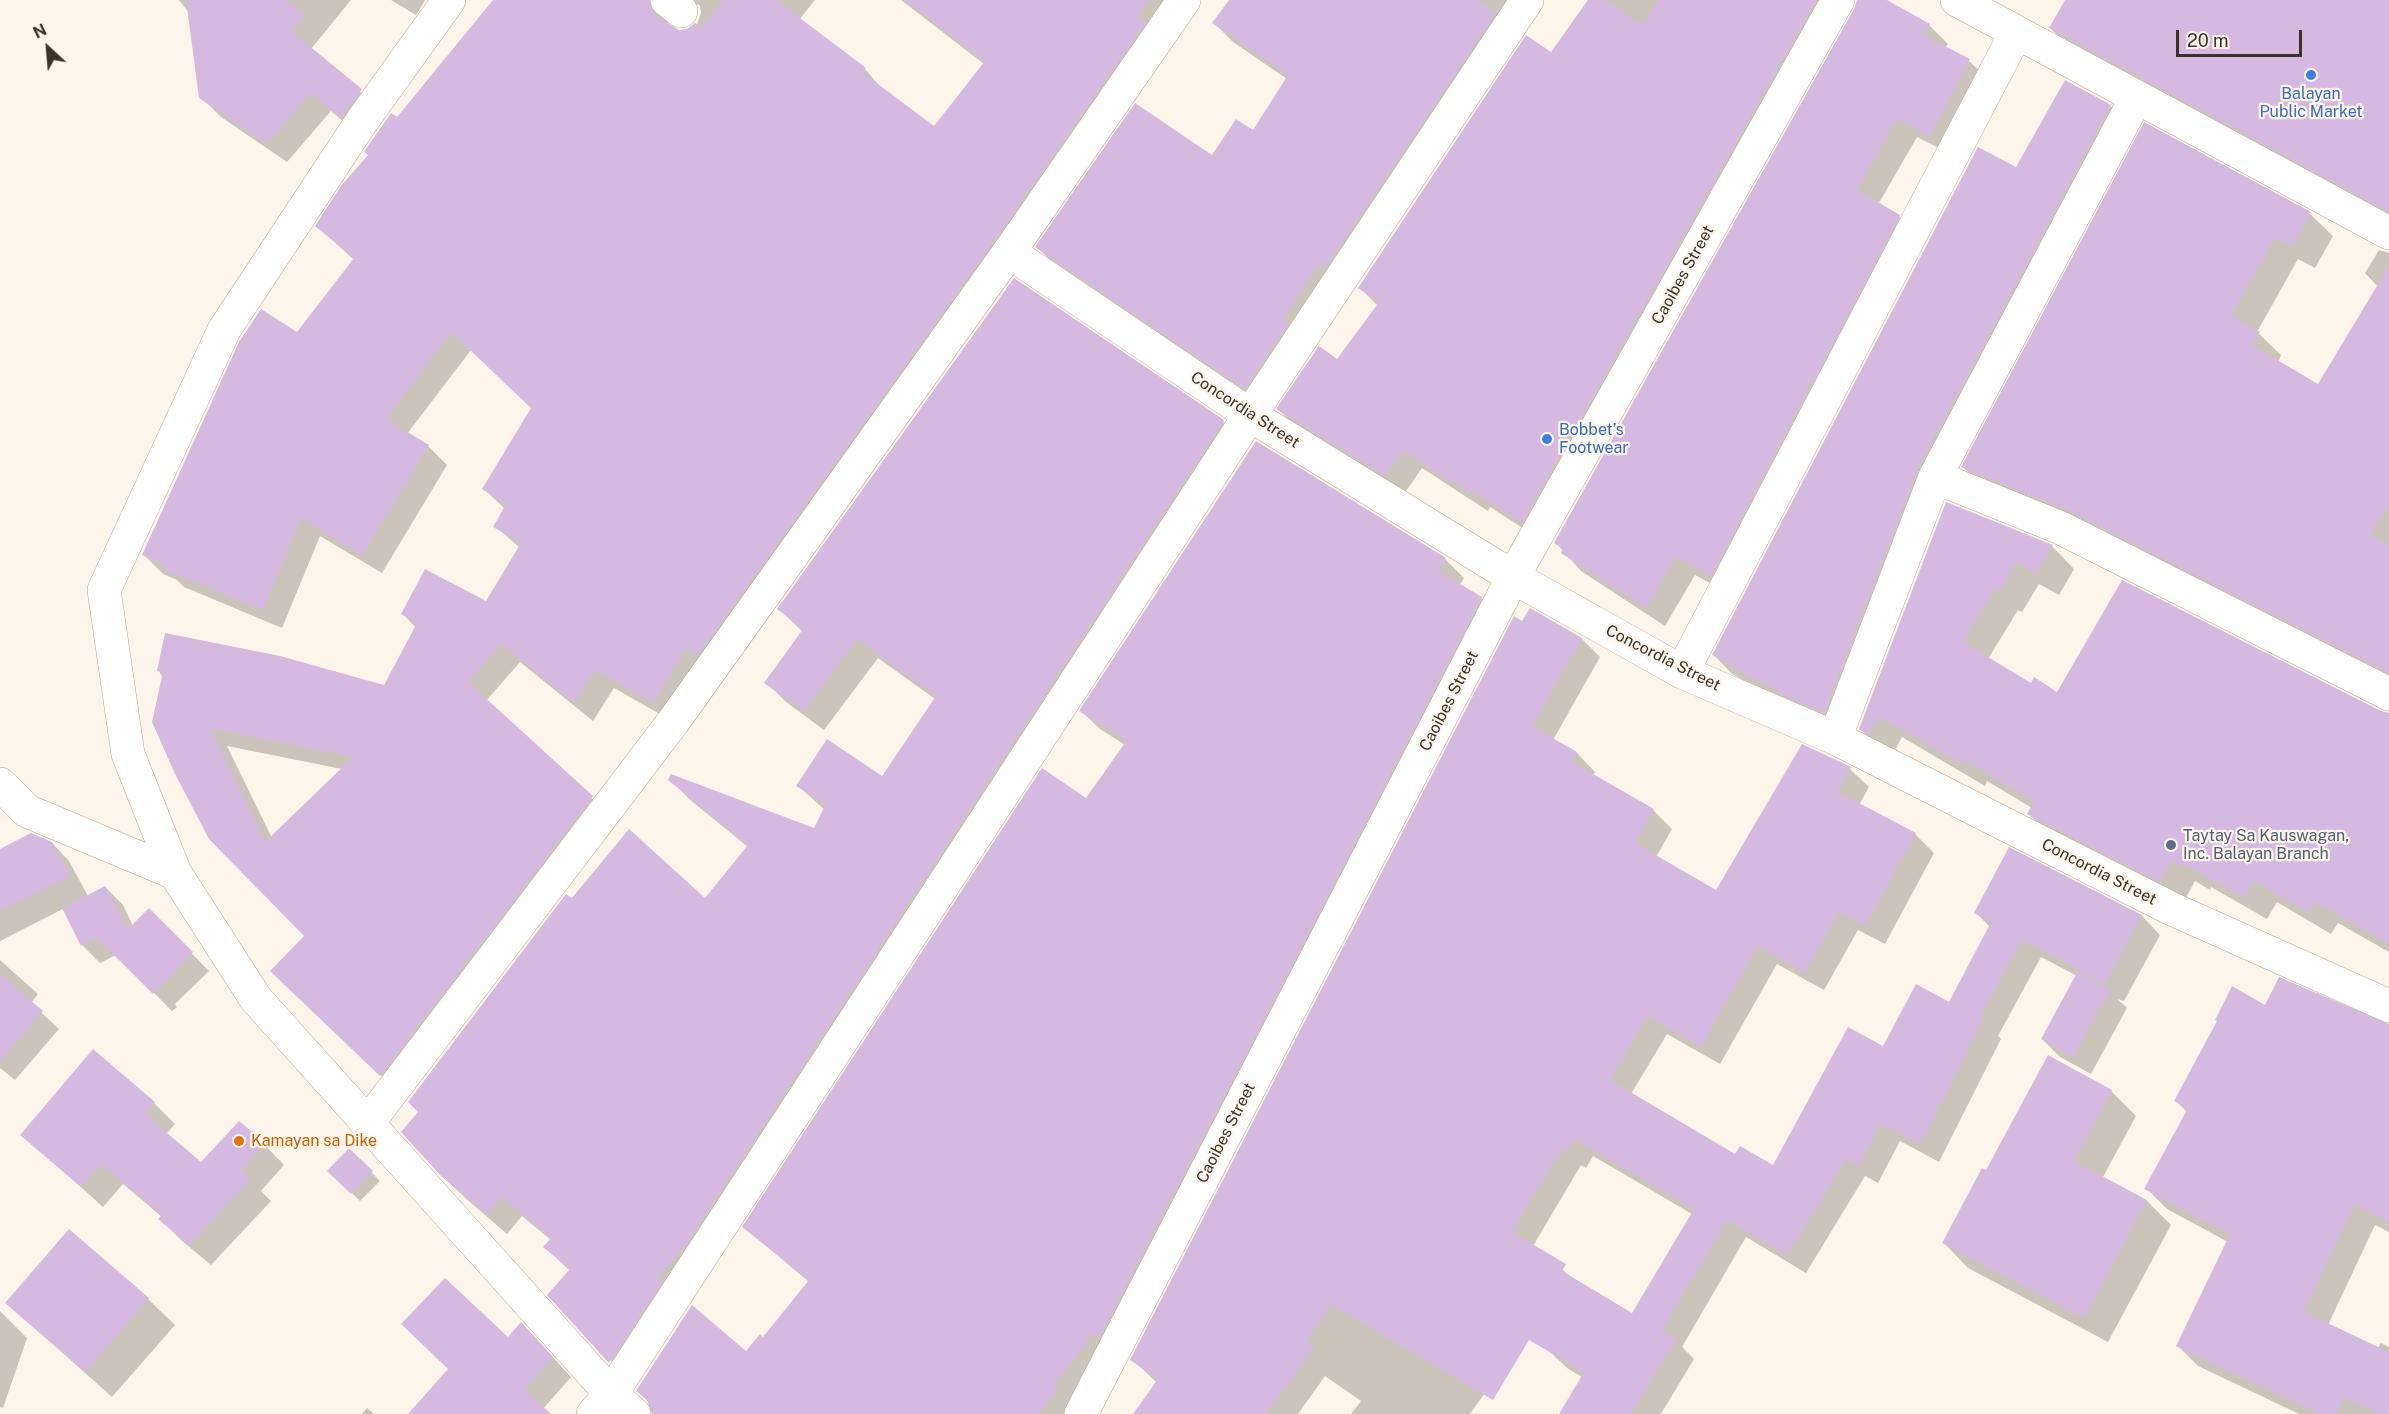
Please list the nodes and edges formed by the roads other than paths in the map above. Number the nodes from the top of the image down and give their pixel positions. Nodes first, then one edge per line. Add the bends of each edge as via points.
1 (449, 0) edge
2 (1184, 0) edge
3 (1527, 0) edge
4 (1838, 0) edge
5 (1956, 0) edge
6 (2016, 33) junction
7 (2136, 98) junction
8 (2389, 233) edge
9 (1009, 252) junction
10 (1250, 415) junction
11 (1935, 477) junction
12 (1513, 577) junction
13 (1682, 672) junction
14 (2389, 694) edge
15 (1835, 738) junction
16 (0, 784) edge
17 (175, 873) junction
18 (2389, 1006) edge
19 (367, 1124) junction
20 (613, 1407) edge
21 (1081, 1414) edge

1 - 17 street via 362,121 224,330 104,590 128,754
2 - 9 street
3 - 10 street
4 - 12 street, Caoibes Street
5 - 6 street
6 - 7 street
6 - 13 street
7 - 8 street
7 - 11 street
9 - 10 street, Concordia Street
9 - 19 street via 673,722
10 - 12 street, Concordia Street
10 - 20 street
11 - 14 street via 2061,528
11 - 15 street
12 - 13 street, Concordia Street
12 - 21 street, Caoibes Street
13 - 15 street, Concordia Street
15 - 18 street, Concordia Street via 2170,908
16 - 17 street via 27,811
17 - 19 street via 256,999
19 - 20 street

